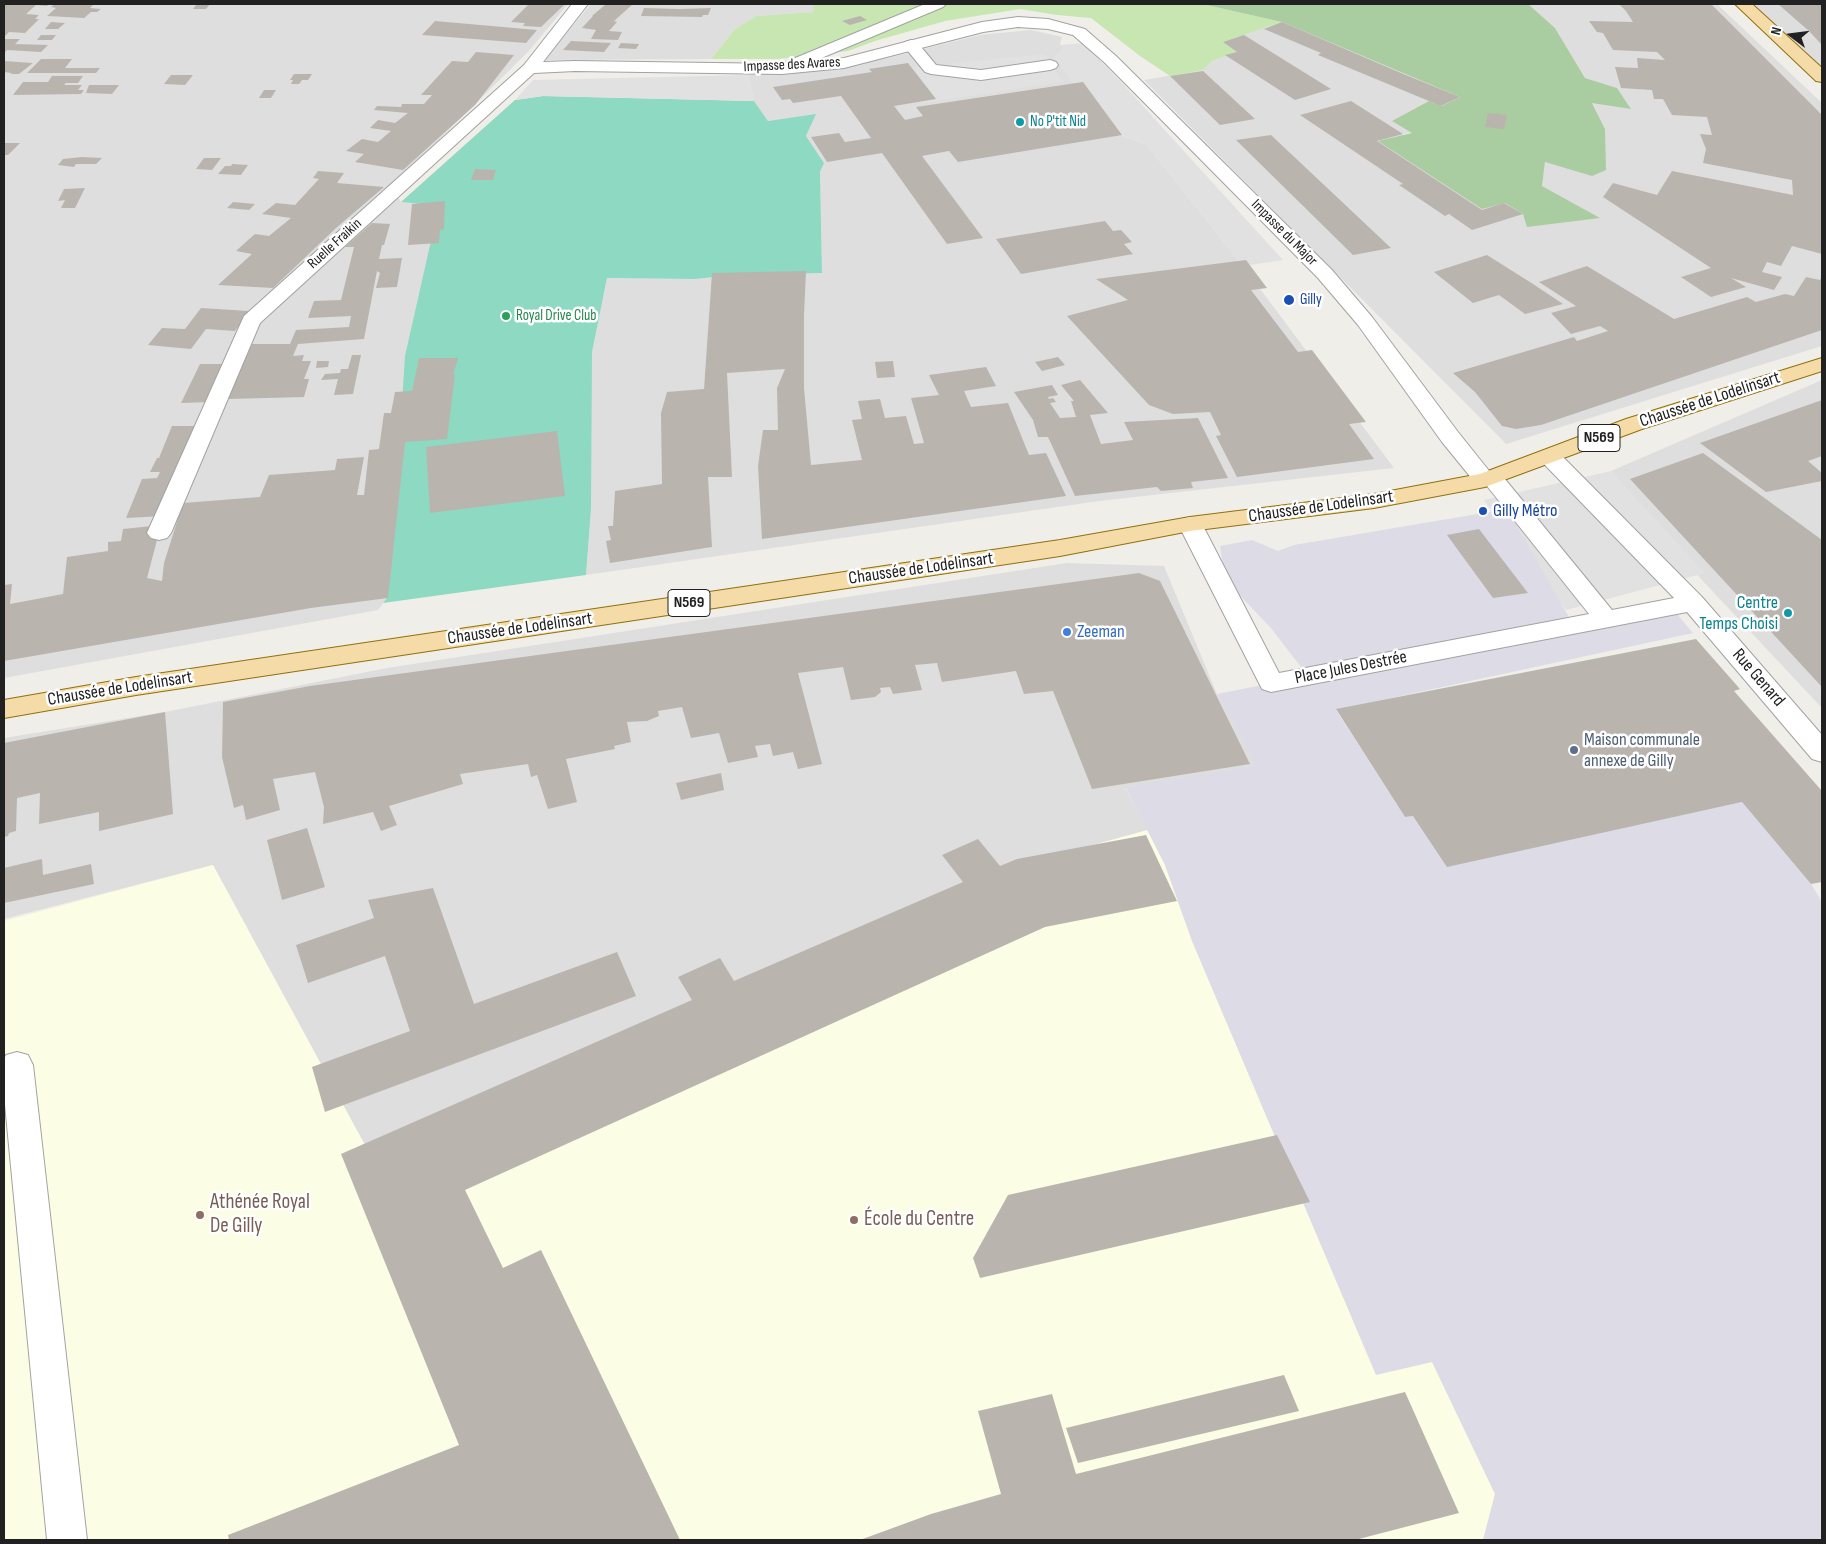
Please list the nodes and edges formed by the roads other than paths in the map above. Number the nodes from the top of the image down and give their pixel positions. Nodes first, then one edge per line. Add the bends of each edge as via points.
1 (580, 4) edge
2 (938, 4) edge
3 (1743, 4) edge
4 (1048, 24) joint
5 (911, 45) junction
6 (1050, 65) dead end
7 (530, 68) junction
8 (782, 69) junction
9 (1822, 77) edge
10 (1822, 364) edge
11 (1550, 457) junction
12 (1488, 479) junction
13 (1190, 524) junction
14 (159, 534) dead end
15 (1693, 603) junction
16 (1607, 620) junction
17 (4, 709) edge
18 (1822, 752) edge
19 (16, 1065) dead end
20 (67, 1540) edge

1 - 7 street, Ruelle Fraikin
2 - 8 street
3 - 9 main road
4 - 5 street, Impasse des Avares via 1018,22 982,27
4 - 12 street, Impasse du Major via 1079,32 1103,53 1316,265 1365,321 1450,437
5 - 6 street via 931,69 982,75
5 - 8 street, Impasse des Avares via 844,63
7 - 8 street, Impasse des Avares
7 - 14 street, Ruelle Fraikin via 251,320
10 - 11 main road, Chaussée de Lodelinsart / N569 via 1634,424
11 - 12 main road, Chaussée de Lodelinsart / N569
11 - 15 street
12 - 13 main road, Chaussée de Lodelinsart / N569 via 1374,501
12 - 16 street
13 - 16 street, Place Jules Destrée via 1271,683
13 - 17 main road, Chaussée de Lodelinsart / N569 via 1060,548 136,686
15 - 16 street, Place Jules Destrée
15 - 18 street, Rue Genard
19 - 20 street

